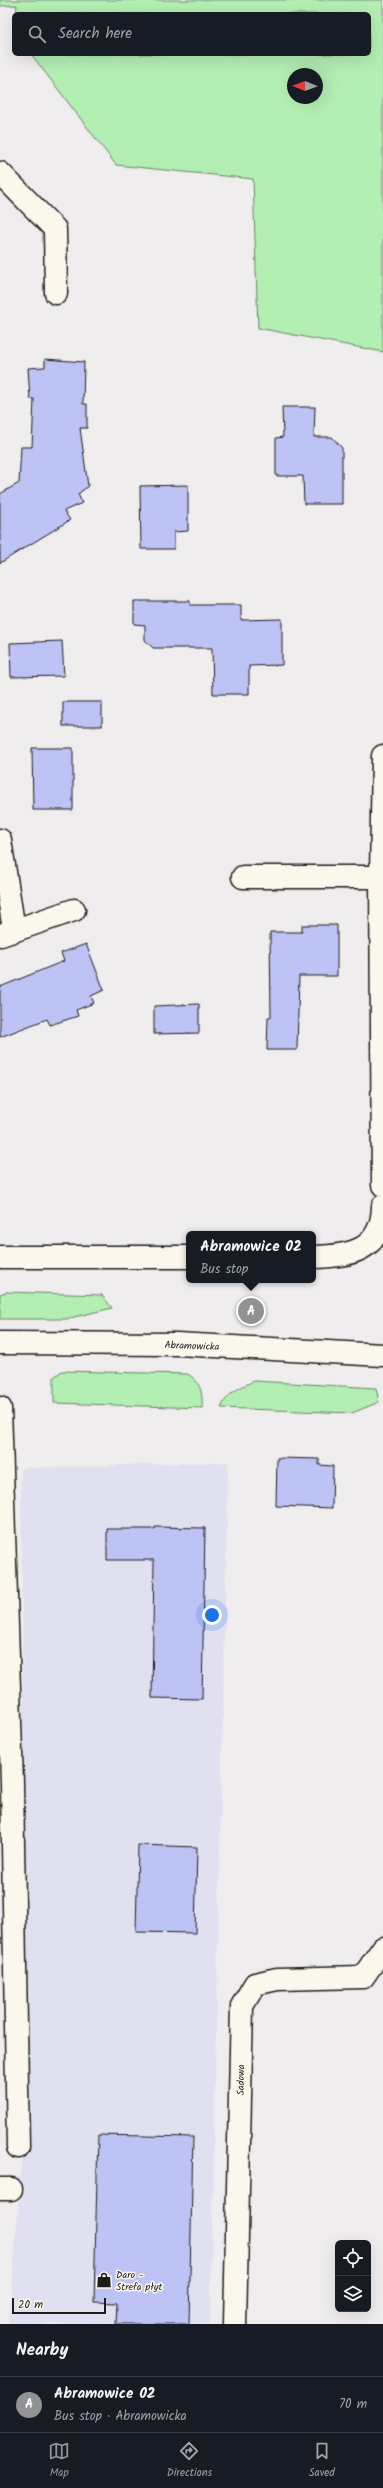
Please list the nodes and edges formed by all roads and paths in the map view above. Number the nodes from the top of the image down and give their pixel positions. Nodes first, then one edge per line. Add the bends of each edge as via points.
1 (0, 173) edge
2 (56, 293) dead end
3 (383, 756) edge
4 (0, 840) edge
5 (243, 877) dead end
6 (381, 877) junction
7 (74, 910) dead end
8 (7, 933) edge
9 (383, 1186) edge
10 (383, 1206) edge
11 (0, 1257) edge
12 (186, 1257) edge
13 (316, 1257) edge
14 (0, 1343) edge
15 (383, 1355) edge
16 (0, 1408) edge
17 (383, 1948) edge
18 (18, 2147) dead end
19 (235, 2324) edge

1 - 2 street via 55,229
3 - 6 street
4 - 8 street
5 - 6 street
6 - 9 street
7 - 8 street
10 - 13 street via 380,1228 372,1241 362,1249 348,1254
11 - 12 street
14 - 15 street, Abramowicka via 192,1344
16 - 18 street via 12,1790
17 - 19 street, Sadowa via 363,1977 277,1979 255,1984 242,2006

